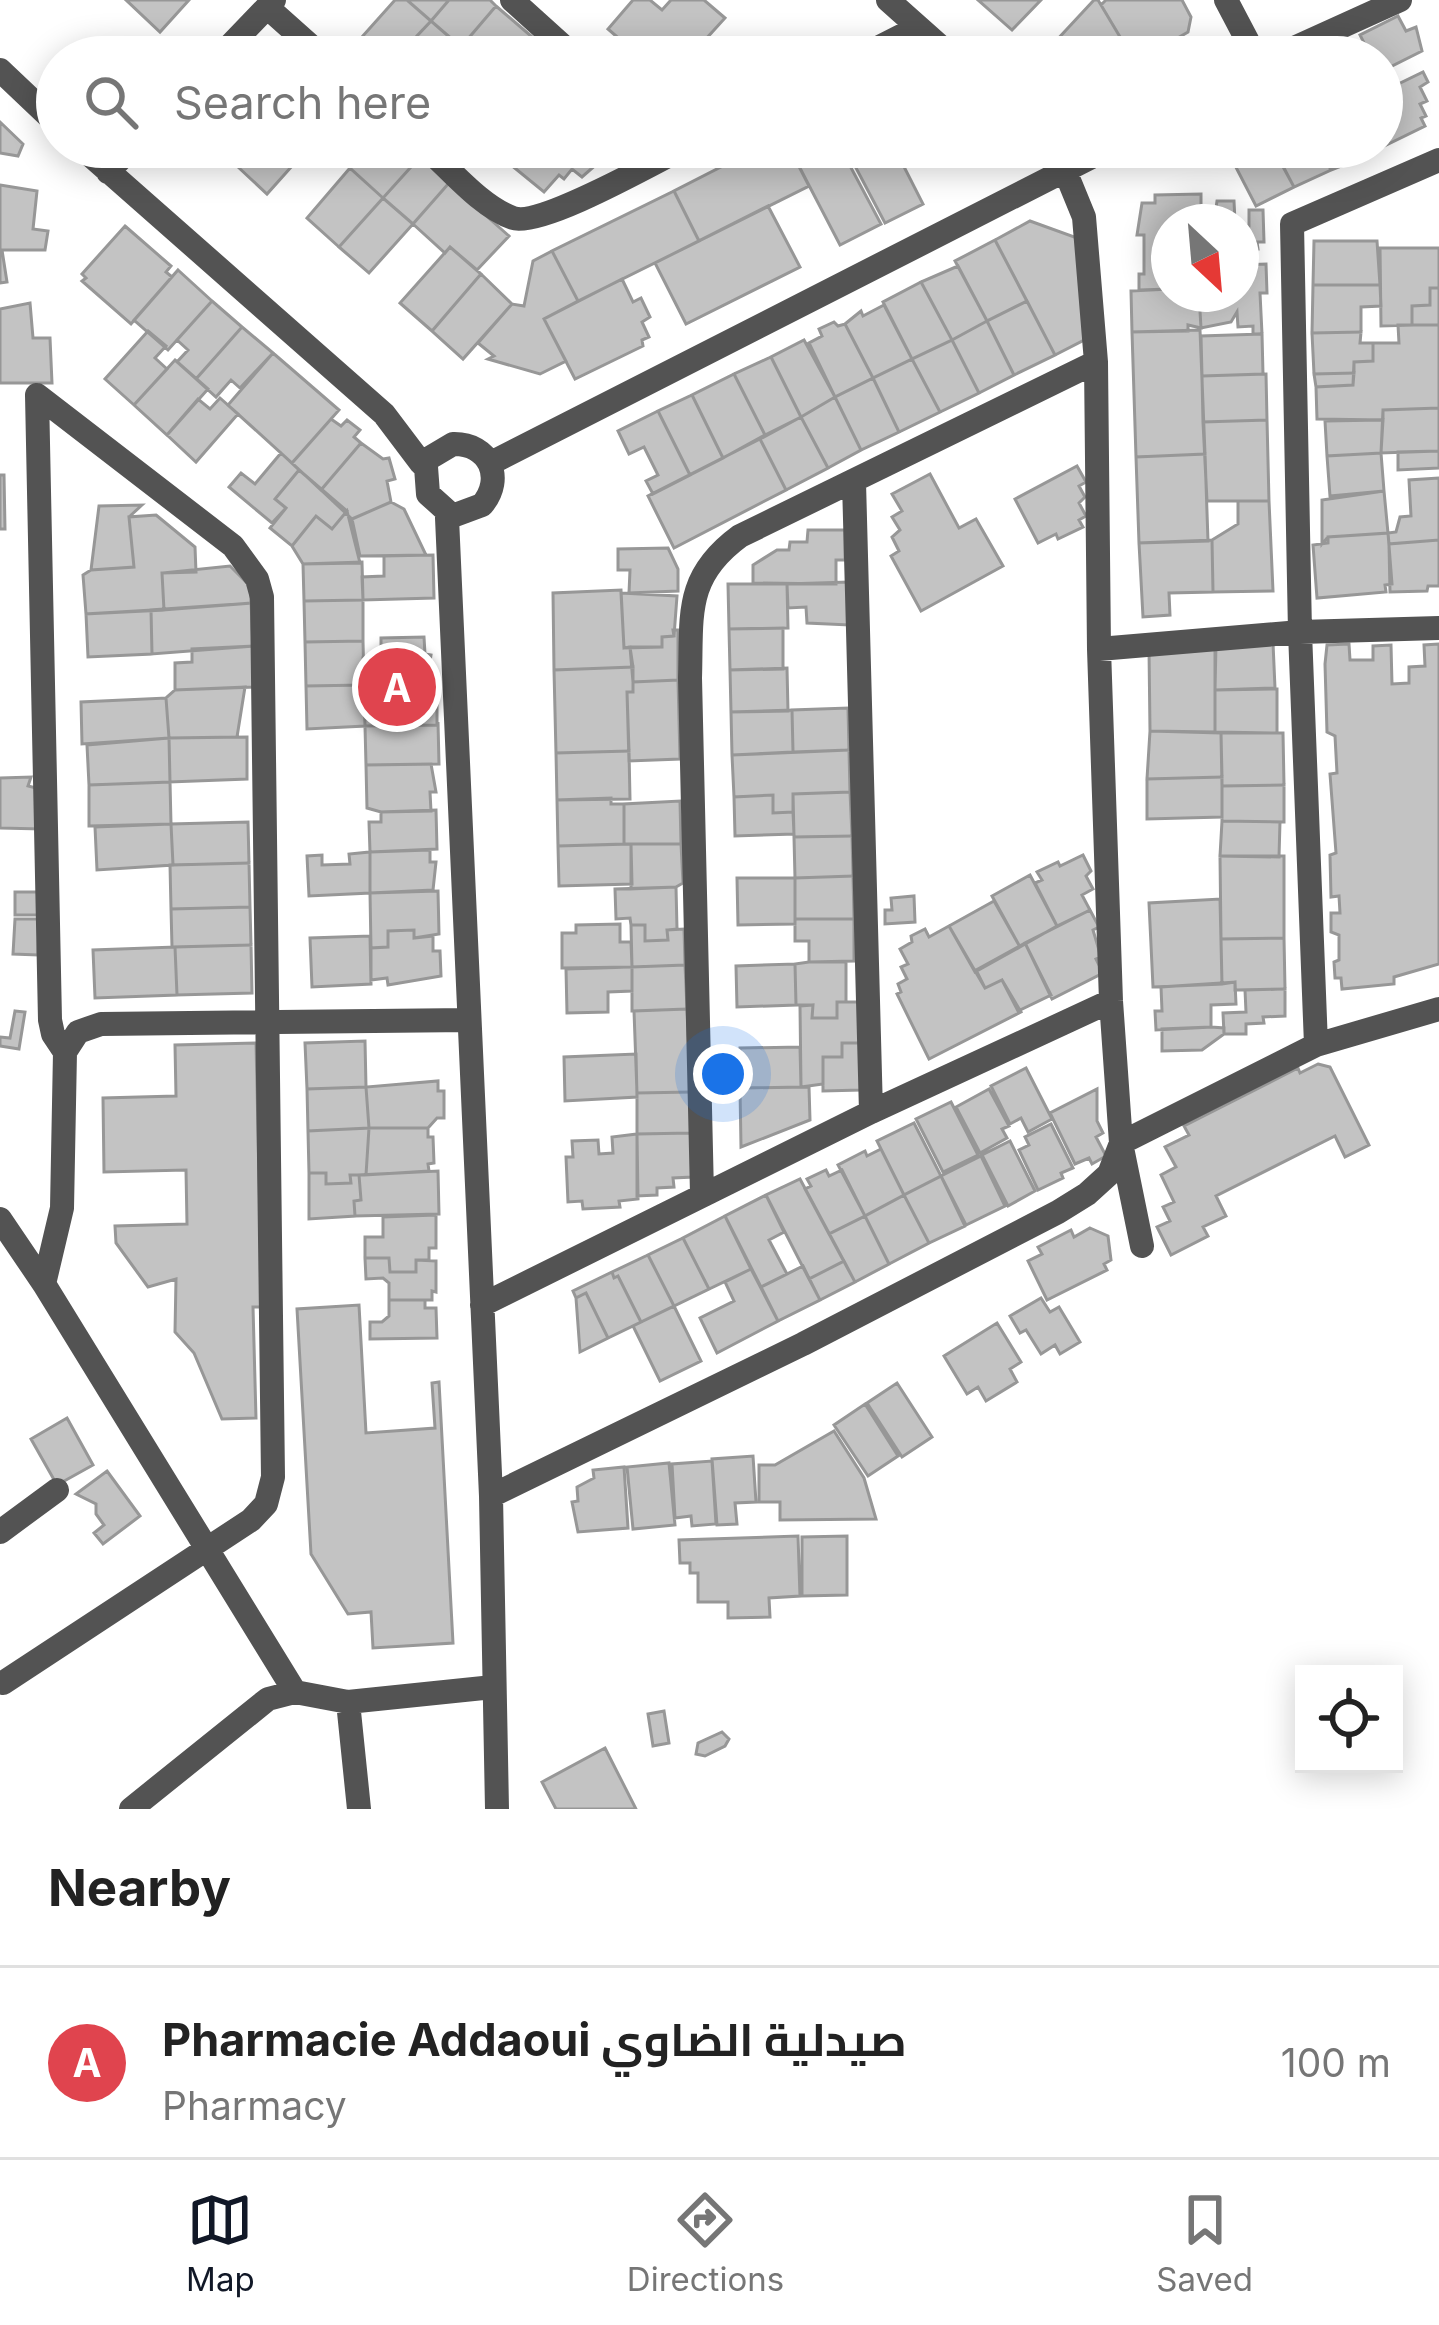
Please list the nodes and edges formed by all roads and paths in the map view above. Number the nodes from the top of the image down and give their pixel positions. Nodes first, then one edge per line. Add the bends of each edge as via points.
1 (512, 0) edge
2 (888, 0) edge
3 (1226, 0) edge
4 (1400, 0) edge
5 (270, 4) edge
6 (917, 28) junction
7 (239, 36) edge
8 (302, 36) edge
9 (552, 36) edge
10 (901, 36) edge
11 (927, 36) edge
12 (1245, 36) edge
13 (1320, 36) edge
14 (0, 70) edge
15 (36, 104) edge
16 (1439, 160) edge
17 (104, 168) edge
18 (112, 168) edge
19 (449, 168) edge
20 (639, 168) edge
21 (1062, 168) edge
22 (1073, 168) edge
23 (108, 172) junction
24 (1066, 172) junction
25 (1096, 362) junction
26 (421, 463) junction
27 (491, 463) junction
28 (854, 482) junction
29 (447, 518) junction
30 (1439, 628) edge
31 (1300, 632) junction
32 (1099, 649) junction
33 (1112, 1001) junction
34 (1439, 1009) edge
35 (470, 1020) junction
36 (266, 1024) junction
37 (1316, 1045) junction
38 (65, 1052) junction
39 (871, 1112) junction
40 (1121, 1143) junction
41 (702, 1194) junction
42 (0, 1219) edge
43 (1142, 1246) dead end
44 (44, 1284) junction
45 (482, 1305) junction
46 (57, 1490) dead end
47 (491, 1496) junction
48 (0, 1532) edge
49 (208, 1548) junction
50 (3, 1683) dead end
51 (493, 1687) junction
52 (295, 1692) junction
53 (348, 1702) junction
54 (131, 1809) edge
55 (359, 1809) edge
56 (497, 1809) edge

1 - 9 street
2 - 6 street
3 - 12 street
4 - 13 street
5 - 7 street
5 - 8 street
6 - 10 street
6 - 11 street
14 - 15 street
16 - 31 street via 1292,224
17 - 23 street
18 - 23 street
19 - 20 street via 508,217 525,220
21 - 24 street
22 - 24 street
23 - 26 street via 384,414
24 - 25 street via 1084,217
24 - 27 street
25 - 28 street
25 - 32 street
26 - 27 street via 462,444
26 - 29 street via 428,494
27 - 29 street via 488,498
28 - 39 street
28 - 41 street via 740,536 708,564 698,585 690,679
29 - 35 street
30 - 31 street
31 - 32 street
31 - 37 street
32 - 33 street
33 - 39 street
33 - 40 street
34 - 37 street
35 - 36 street
35 - 45 street
36 - 38 street via 101,1024 78,1032
36 - 38 street via 257,579 232,547 38,395 50,1020
36 - 49 street via 273,1477 260,1512
37 - 40 street
38 - 44 street via 62,1208
39 - 41 street
40 - 43 street
40 - 47 street via 1108,1174 1058,1212
41 - 45 street
42 - 44 street
44 - 49 street
45 - 47 street
46 - 48 street
47 - 51 street
49 - 50 street
49 - 52 street
51 - 53 street
51 - 56 street
52 - 53 street
52 - 54 street via 268,1699
53 - 55 street

